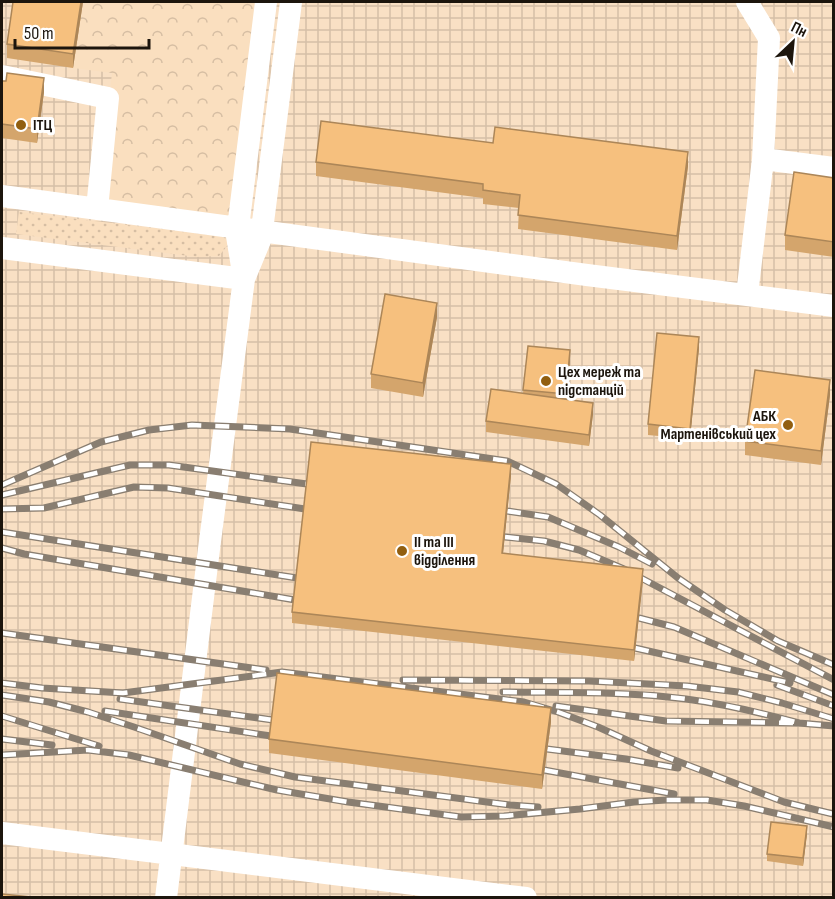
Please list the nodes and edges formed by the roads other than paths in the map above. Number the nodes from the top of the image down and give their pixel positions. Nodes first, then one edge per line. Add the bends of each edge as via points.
1 (266, 2) edge
2 (291, 2) edge
3 (747, 2) edge
4 (2, 76) edge
5 (763, 159) junction
6 (834, 168) edge
7 (2, 196) edge
8 (97, 209) junction
9 (2, 248) edge
10 (244, 279) junction
11 (747, 295) junction
12 (834, 306) edge
13 (2, 833) edge
14 (166, 897) edge
15 (526, 897) edge

1 - 10 lane via 237,236
2 - 10 lane via 261,238
3 - 5 lane via 769,38
4 - 8 lane via 108,98
5 - 6 lane
5 - 11 lane
7 - 8 lane
8 - 11 lane
9 - 10 lane
10 - 14 lane
11 - 12 lane
13 - 15 lane

